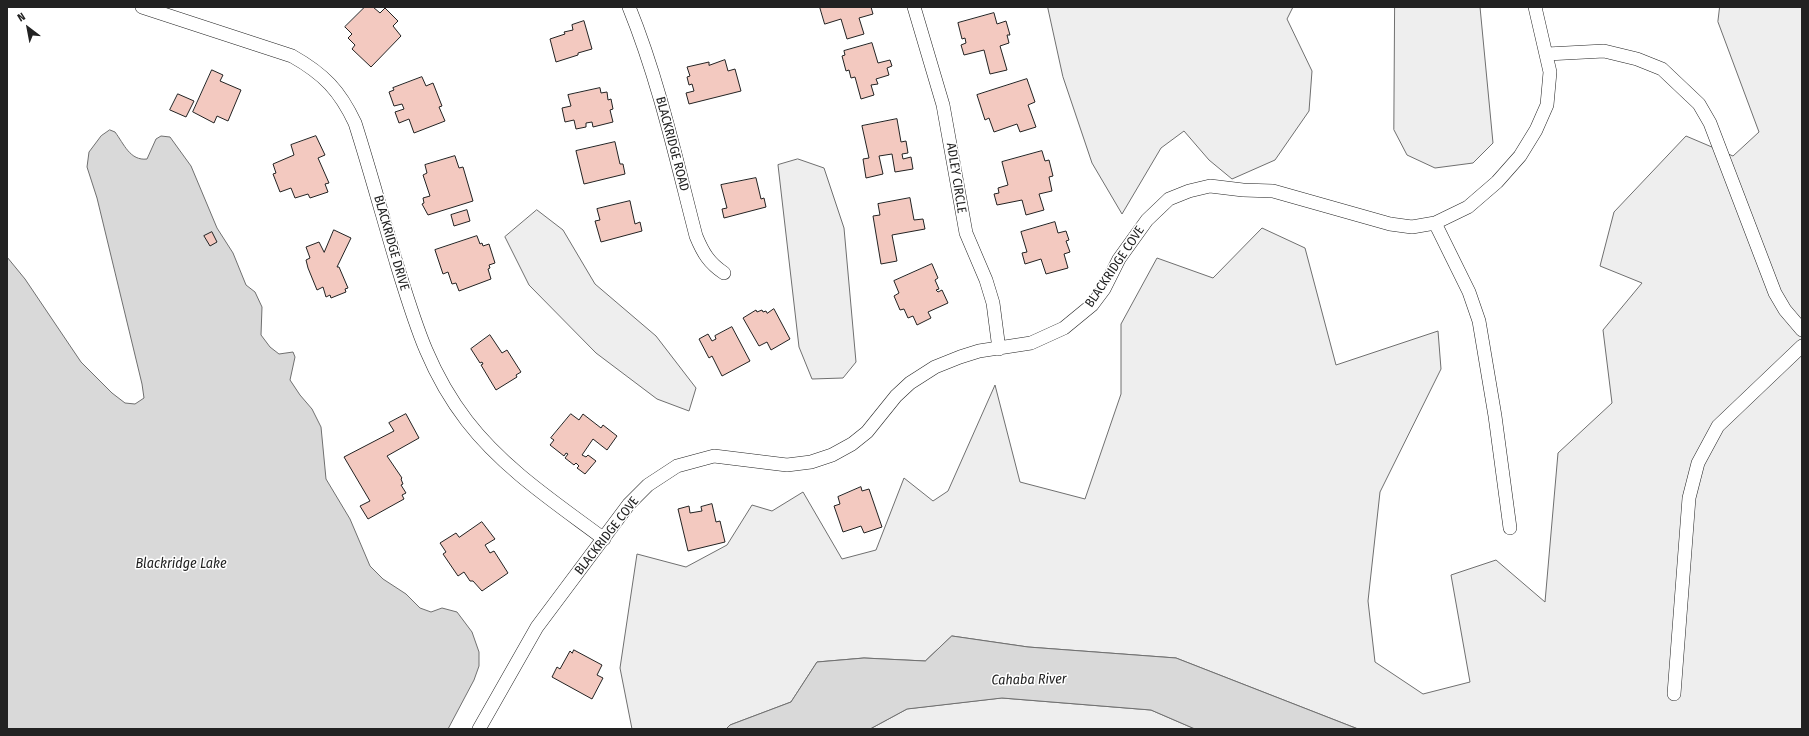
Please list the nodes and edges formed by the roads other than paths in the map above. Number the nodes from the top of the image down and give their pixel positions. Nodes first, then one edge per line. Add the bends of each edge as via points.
1 (142, 7) edge
2 (629, 7) edge
3 (914, 7) edge
4 (1535, 7) edge
5 (1547, 54) junction
6 (1435, 223) junction
7 (724, 273) dead end
8 (1802, 330) edge
9 (1802, 346) edge
10 (999, 349) junction
11 (1510, 528) dead end
12 (604, 539) junction
13 (1674, 694) dead end
14 (479, 729) edge

1 - 12 street, BLACKRIDGE DRIVE via 292,56 309,66 335,88 346,103 355,123 411,311 440,380 467,421 508,466
2 - 7 street, BLACKRIDGE ROAD via 643,41 656,85 696,236 703,254
3 - 10 street, ADLEY CIRCLE via 943,105 966,233 993,303
4 - 5 street, BLACKRIDGE COVE
5 - 6 street, BLACKRIDGE COVE via 1550,72 1547,105 1520,156 1497,182 1468,207
5 - 8 street via 1604,51 1638,60 1662,69 1699,104 1710,123 1775,293
6 - 10 street, BLACKRIDGE COVE via 1412,227 1390,224 1273,191 1210,186 1189,191 1169,199 1147,220 1120,259 1104,289 1079,318 1031,343
6 - 11 street via 1469,292 1479,321
9 - 13 street via 1718,426 1698,463 1689,498
10 - 12 street, BLACKRIDGE COVE via 979,351 960,357 935,367 916,379 896,396 867,432 832,455 811,462 787,465 714,456 677,466 648,486 629,504
12 - 14 street, BLACKRIDGE COVE via 537,627

